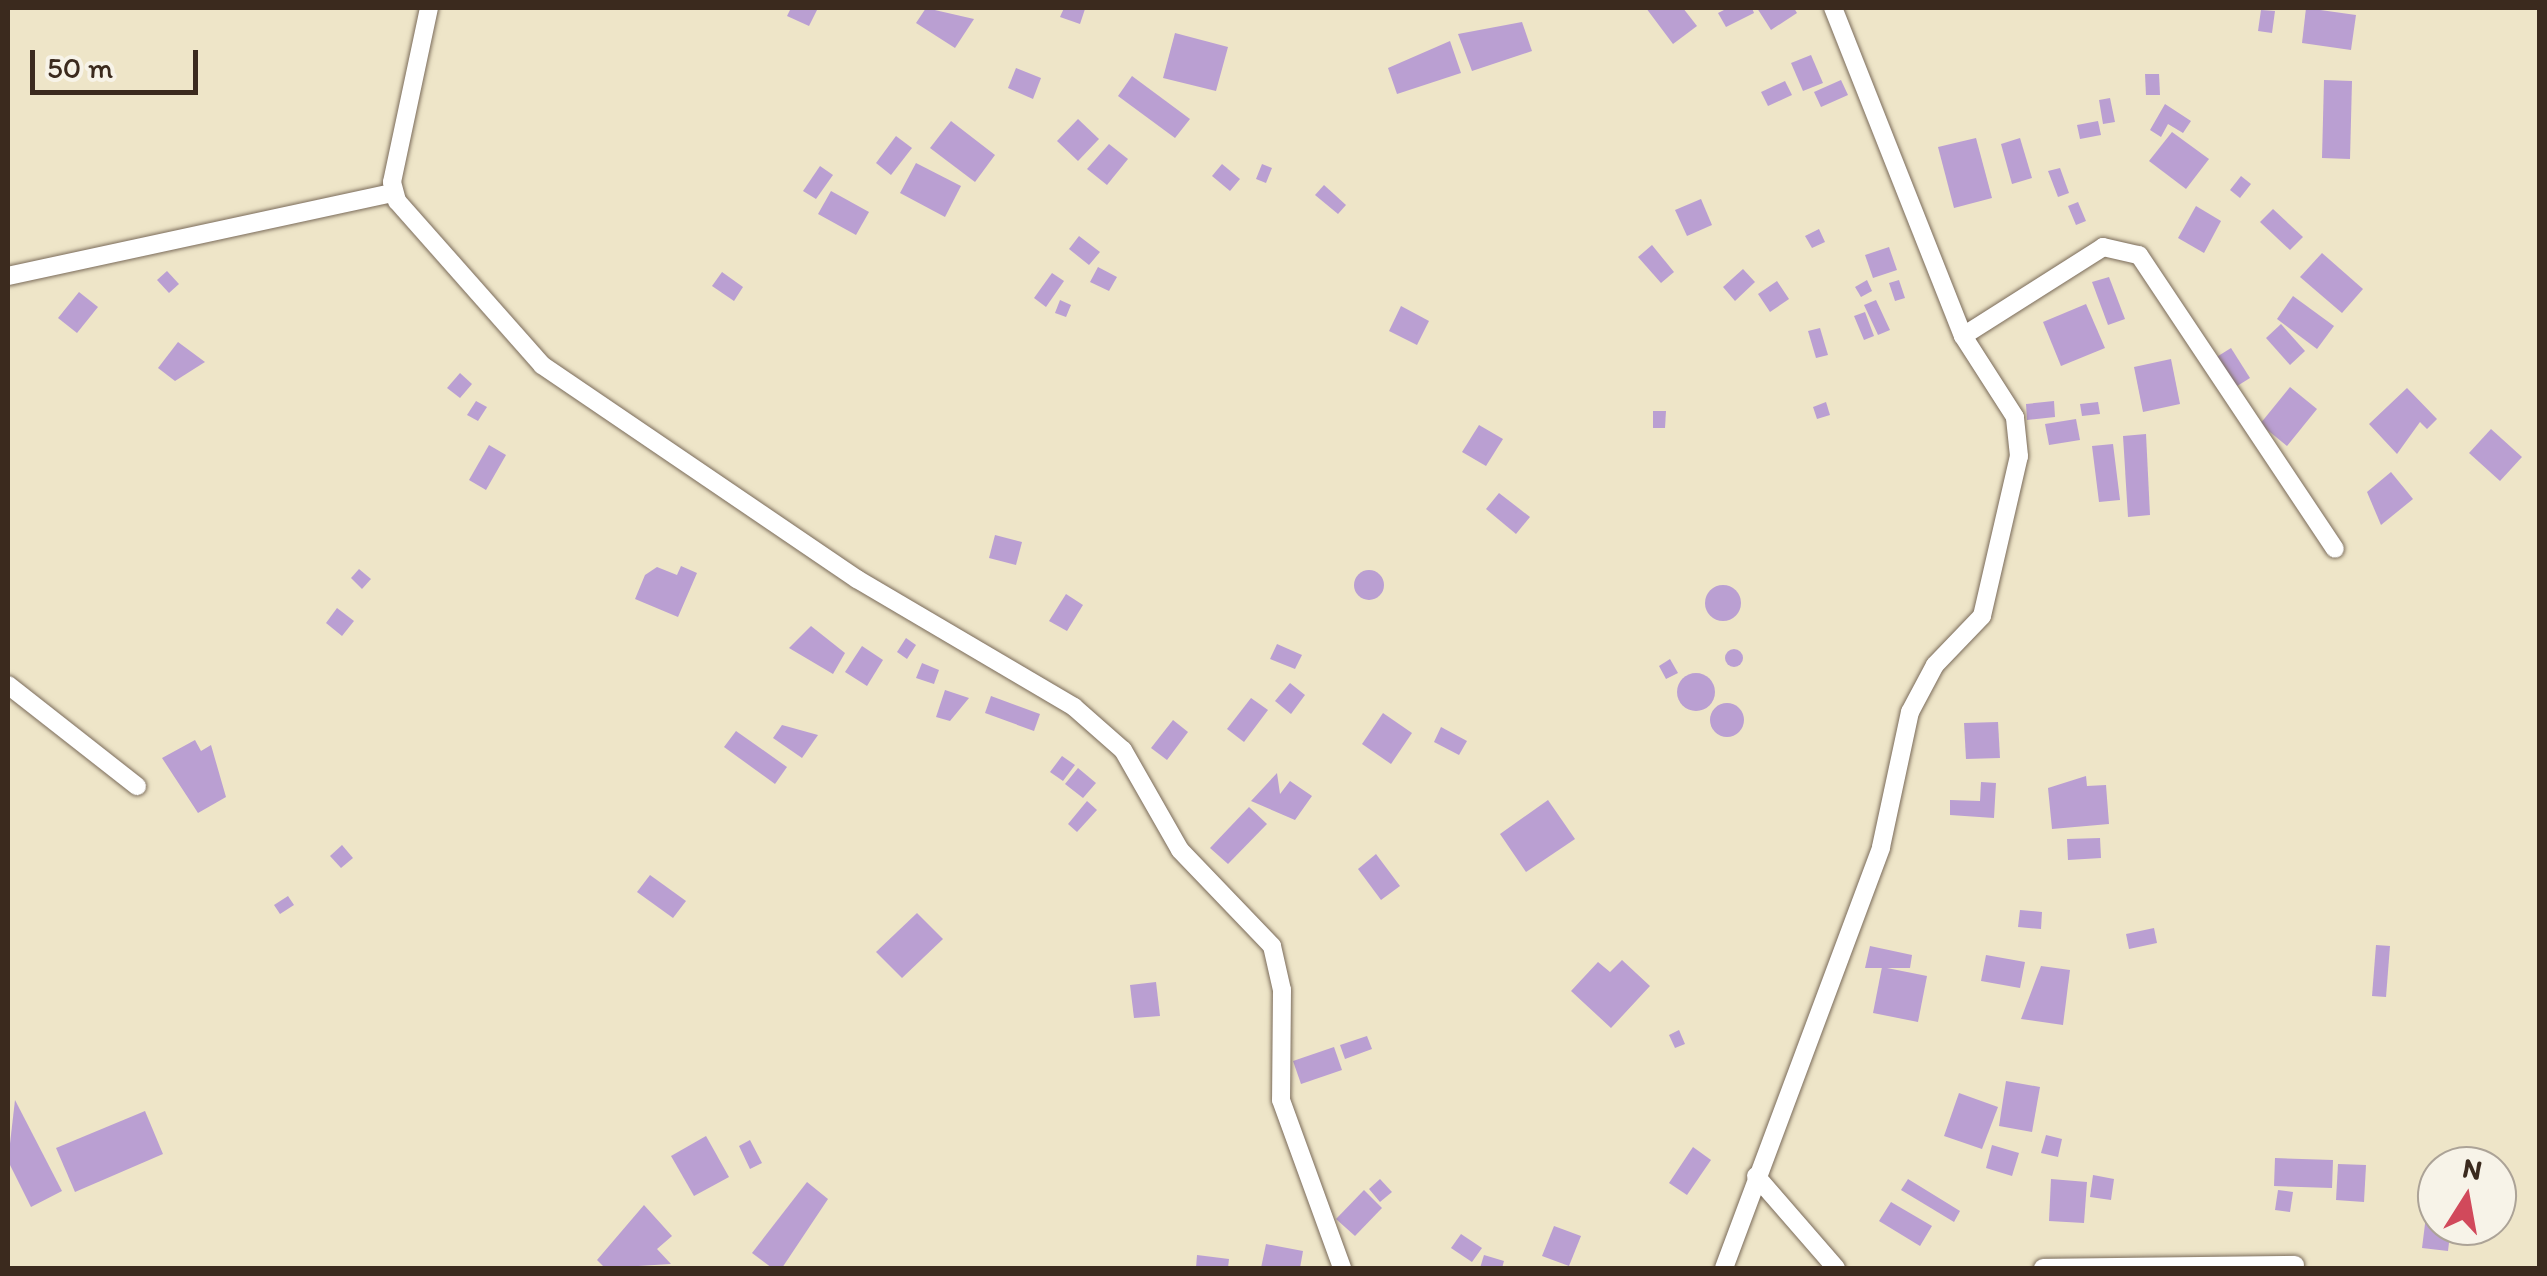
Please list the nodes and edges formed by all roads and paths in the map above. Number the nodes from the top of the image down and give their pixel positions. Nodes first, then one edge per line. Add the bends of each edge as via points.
1 (428, 8) edge
2 (1834, 8) edge
3 (393, 192) junction
4 (8, 276) edge
5 (1963, 336) junction
6 (2335, 549) dead end
7 (8, 685) edge
8 (137, 786) dead end
9 (1756, 1176) junction
10 (2295, 1265) dead end
11 (1342, 1268) edge
12 (1724, 1268) edge
13 (1836, 1268) edge
14 (2044, 1268) edge

1 - 3 street
2 - 5 street
3 - 4 street
3 - 11 street via 477,301 542,364 857,579 1074,707 1123,750 1180,850 1272,946 1282,990 1282,1100
5 - 6 street via 2103,247 2139,256
5 - 9 street via 2015,417 2020,456 1994,575 1982,616 1936,665 1910,712 1881,848
7 - 8 street
9 - 12 street
9 - 13 street
10 - 14 street

